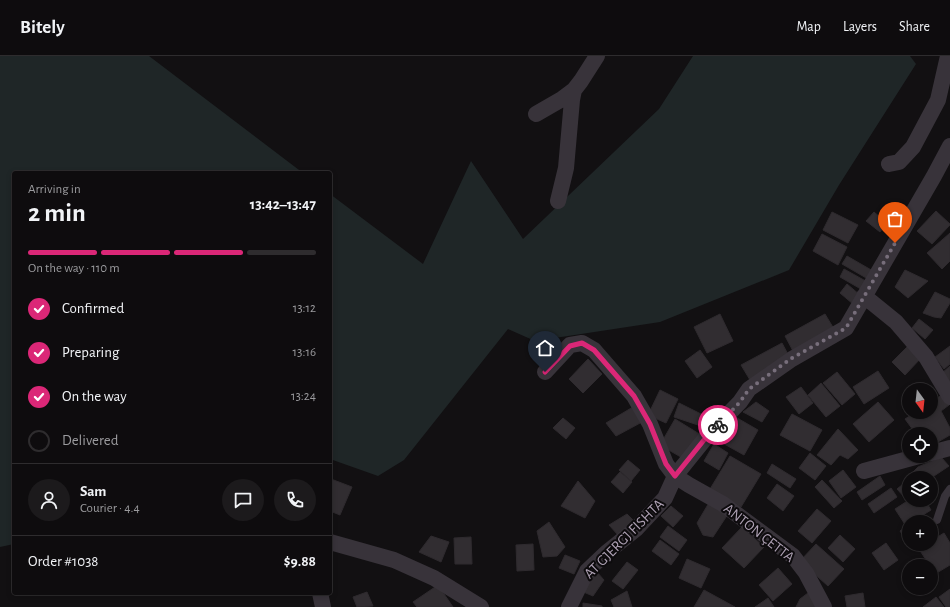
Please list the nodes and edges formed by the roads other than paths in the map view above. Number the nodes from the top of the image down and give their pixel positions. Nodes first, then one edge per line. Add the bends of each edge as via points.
1 (597, 56) edge
2 (948, 56) edge
3 (574, 90) junction
4 (536, 114) dead end
5 (950, 146) edge
6 (889, 164) dead end
7 (558, 201) dead end
8 (864, 296) junction
9 (545, 372) dead end
10 (950, 397) edge
11 (950, 448) edge
12 (938, 451) edge
13 (902, 461) edge
14 (864, 471) dead end
15 (675, 476) junction
16 (950, 489) edge
17 (938, 517) edge
18 (332, 543) edge
19 (320, 595) edge
20 (323, 607) edge
21 (481, 607) edge
22 (569, 607) edge
23 (824, 607) edge

1 - 3 street
2 - 6 street via 938,100 913,147 898,162
3 - 4 street via 562,100
3 - 7 street via 566,168
5 - 8 street, AT GJERGJ FISHTA
8 - 10 street via 896,322 926,357
8 - 15 street, AT GJERGJ FISHTA via 846,328 792,358 749,389
9 - 15 street via 570,346 582,343 594,350 634,396 650,424 666,464
11 - 12 street
13 - 14 street
15 - 22 street, AT GJERGJ FISHTA via 665,498 636,529 587,571
15 - 23 street, ANTON ÇETTA via 723,504 793,556 806,573
16 - 17 lane
18 - 21 street via 394,560 434,578
19 - 20 street

